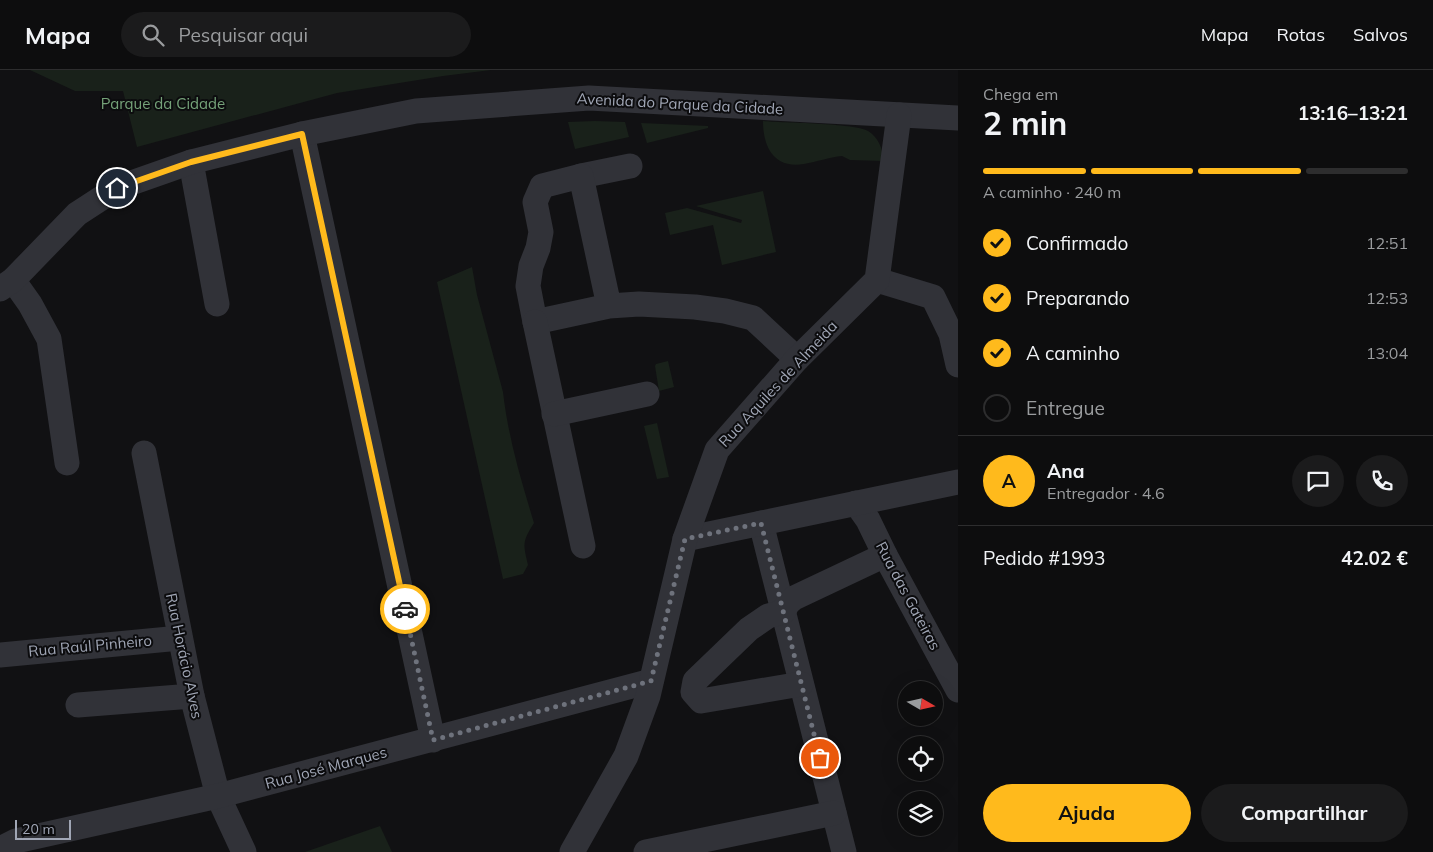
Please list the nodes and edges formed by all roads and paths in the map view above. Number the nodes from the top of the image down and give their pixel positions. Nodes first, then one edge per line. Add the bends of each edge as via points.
1 (898, 115) junction
2 (958, 118) edge
3 (302, 134) junction
4 (191, 162) junction
5 (630, 166) dead end
6 (581, 176) junction
7 (876, 280) junction
8 (6, 284) edge
9 (217, 304) dead end
10 (609, 306) junction
11 (535, 322) junction
12 (797, 359) junction
13 (958, 366) edge
14 (646, 394) dead end
15 (554, 414) junction
16 (144, 453) dead end
17 (67, 463) dead end
18 (958, 482) edge
19 (856, 503) junction
20 (761, 523) junction
21 (685, 539) junction
22 (583, 546) dead end
23 (885, 556) junction
24 (783, 612) junction
25 (180, 638) junction
26 (0, 655) edge
27 (651, 681) junction
28 (801, 684) junction
29 (958, 690) edge
30 (192, 696) junction
31 (78, 705) dead end
32 (433, 740) junction
33 (218, 796) junction
34 (834, 813) junction
35 (0, 849) edge
36 (244, 852) edge
37 (572, 852) edge
38 (646, 852) edge
39 (844, 852) edge

1 - 2 street, Avenida do Parque da Cidade
1 - 3 street, Avenida do Parque da Cidade via 589,98 416,111
1 - 7 street
3 - 4 street, Avenida do Parque da Cidade
3 - 32 street
4 - 8 street, Avenida do Parque da Cidade via 117,188 77,214
4 - 9 street
5 - 6 street
6 - 10 street
6 - 11 street via 542,186 535,202 541,232 528,286
7 - 12 street, Rua Aquiles de Almeida
7 - 13 street via 933,297 951,334
8 - 17 street via 30,304 49,339
10 - 11 street
10 - 12 street via 696,307 753,318
11 - 15 street
12 - 21 street, Rua Aquiles de Almeida via 717,450
14 - 15 street
15 - 22 street
16 - 25 street, Rua Horácio Alves
18 - 19 street
19 - 20 street
19 - 23 street, Rua das Gateiras
20 - 21 street
20 - 24 street
21 - 27 street, Rua Aquiles de Almeida
23 - 24 street via 794,598
23 - 29 street, Rua das Gateiras
24 - 28 street
24 - 28 street via 768,616 749,629 695,680 693,692 700,701
25 - 26 street, Rua Raúl Pinheiro
25 - 30 street, Rua Horácio Alves
27 - 32 street, Rua José Marques
27 - 37 street, Rua Aquiles de Almeida via 626,756
28 - 34 street
30 - 31 street
30 - 33 street, Rua Horácio Alves
32 - 33 street, Rua José Marques
33 - 35 street, Rua José Marques via 16,841
33 - 36 street, Rua Horácio Alves
34 - 38 street
34 - 39 street

